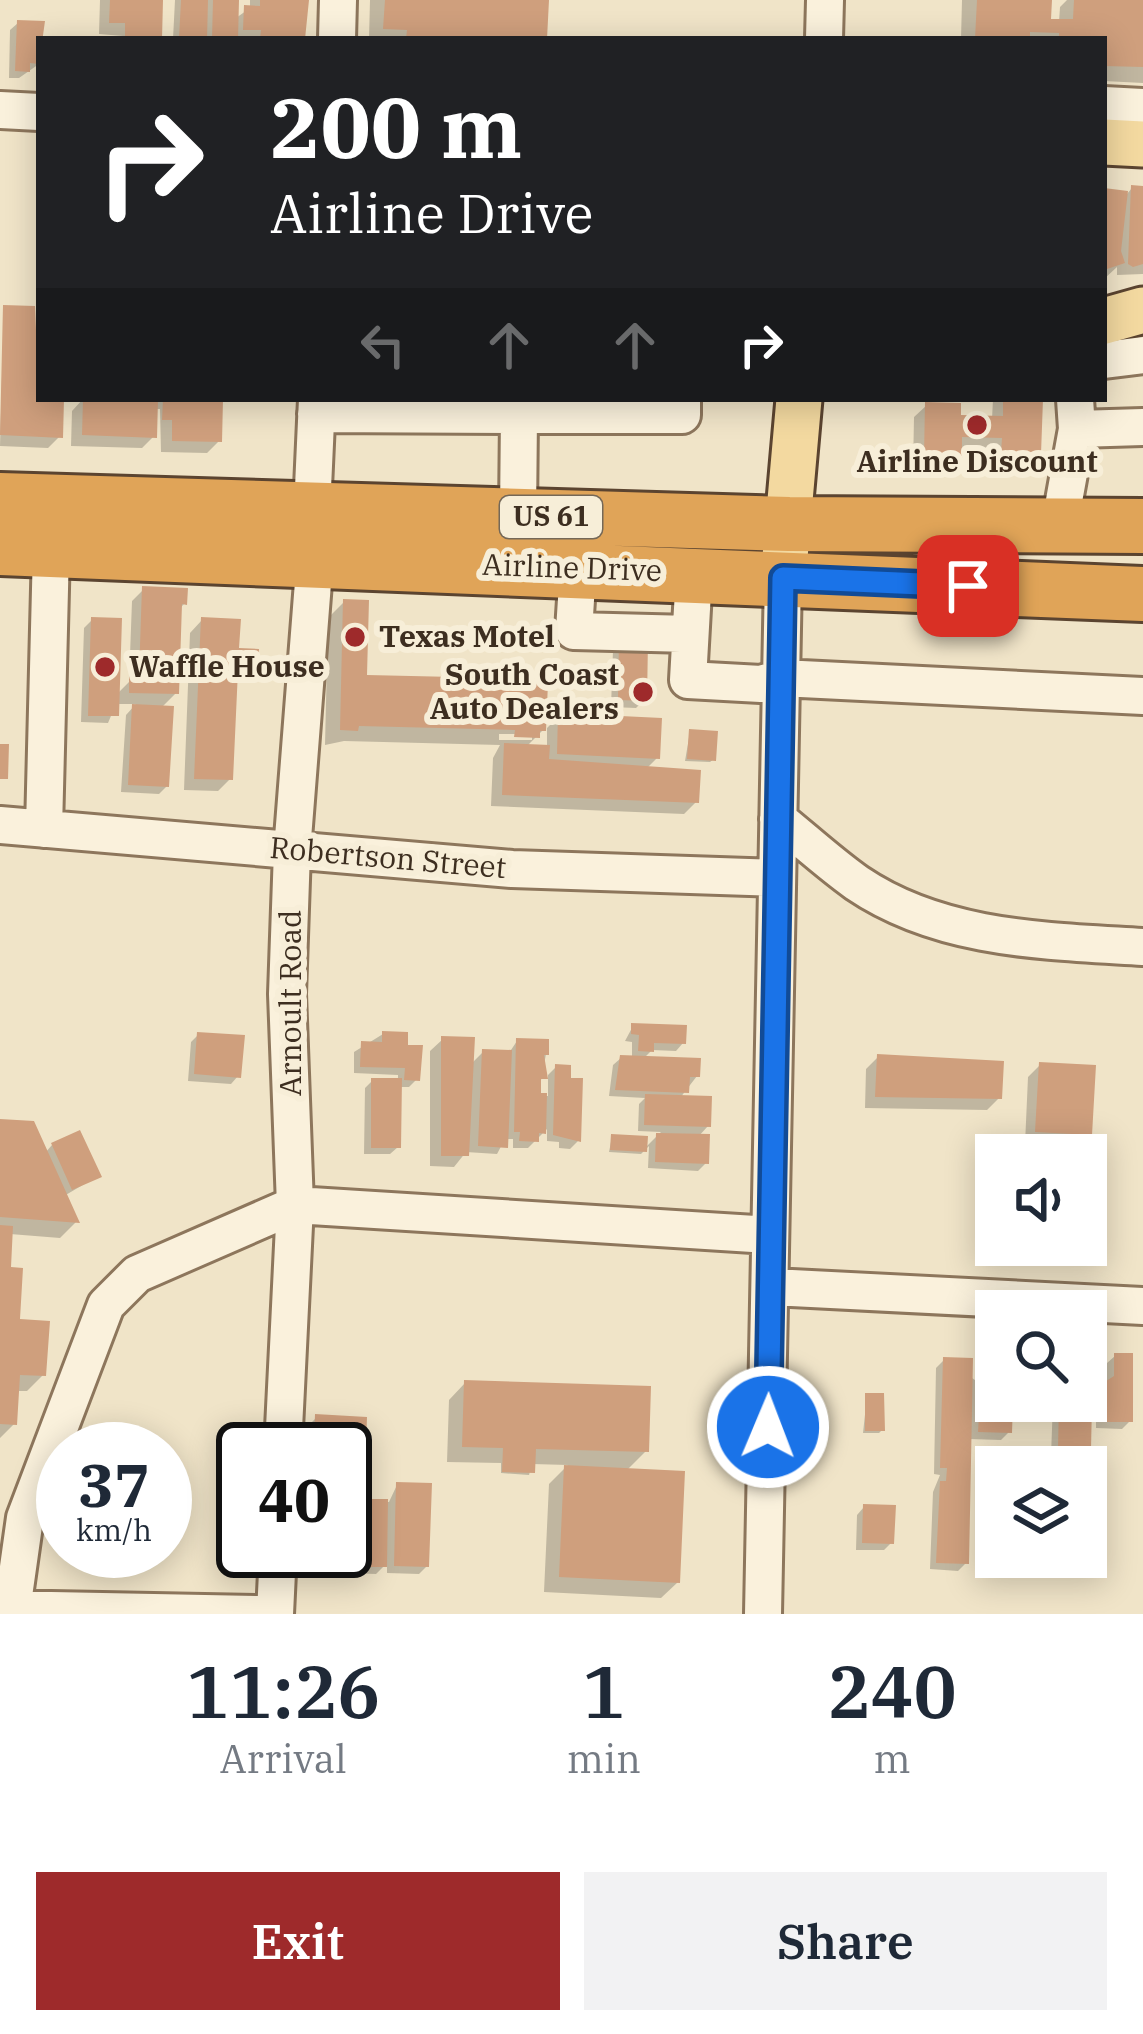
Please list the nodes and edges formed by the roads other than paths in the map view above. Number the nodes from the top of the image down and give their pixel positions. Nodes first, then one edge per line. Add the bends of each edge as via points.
1 (338, 0) edge
2 (825, 0) edge
3 (337, 36) edge
4 (824, 36) edge
5 (1107, 105) edge
6 (1143, 107) edge
7 (0, 110) edge
8 (36, 112) edge
9 (1107, 142) edge
10 (1143, 144) edge
11 (1143, 310) edge
12 (1107, 320) edge
13 (1143, 355) edge
14 (1107, 360) edge
15 (682, 402) edge
16 (804, 402) edge
17 (316, 406) edge
18 (378, 406) edge
19 (515, 407) edge
20 (589, 407) edge
21 (1076, 414) edge
22 (1143, 427) edge
23 (0, 500) edge
24 (1143, 509) edge
25 (518, 516) junction
26 (1060, 523) junction
27 (789, 524) junction
28 (1143, 526) edge
29 (314, 534) junction
30 (26, 549) edge
31 (578, 568) junction
32 (694, 573) junction
33 (783, 578) junction
34 (1060, 590) junction
35 (1143, 594) edge
36 (1143, 611) edge
37 (690, 634) junction
38 (781, 678) junction
39 (1143, 696) edge
40 (778, 819) junction
41 (0, 825) edge
42 (44, 829) junction
43 (292, 851) junction
44 (777, 878) junction
45 (1143, 947) edge
46 (295, 1205) junction
47 (770, 1235) junction
48 (772, 1287) junction
49 (1143, 1306) edge
50 (284, 1422) edge
51 (276, 1578) edge
52 (6, 1609) edge
53 (260, 1614) edge
54 (274, 1614) edge
55 (764, 1614) edge

1 - 3 street
2 - 4 street
5 - 6 street
7 - 8 street
9 - 10 main road
11 - 12 main road
13 - 14 street
15 - 20 street via 682,415
16 - 27 main road
17 - 18 street
17 - 29 street, Arnoult Road
18 - 19 street
19 - 20 street
19 - 25 street
21 - 22 street
21 - 26 street
23 - 29 highway, Airline Drive / US 61
24 - 26 highway
25 - 27 highway, Airline Drive / US 61
25 - 29 highway, Airline Drive / US 61
26 - 27 highway, Airline Drive / US 61
26 - 28 highway, Airline Drive / US 61
27 - 33 main road
29 - 30 highway, Airline Drive / US 61
29 - 31 highway, Airline Drive / US 61
29 - 43 street, Arnoult Road
30 - 42 street
31 - 32 highway, Airline Drive / US 61
31 - 37 street via 574,631
32 - 33 highway, Airline Drive / US 61
32 - 37 street
33 - 34 highway, Airline Drive / US 61
33 - 38 street
34 - 35 highway, Airline Drive / US 61
34 - 36 highway
37 - 38 street via 688,680
38 - 39 street
38 - 40 street
40 - 44 street
40 - 45 street via 859,884 928,918 964,930
41 - 42 street, Robertson Street
42 - 43 street, Robertson Street
43 - 44 street, Robertson Street
43 - 46 street, Arnoult Road via 287,994
44 - 47 street
46 - 47 street
46 - 50 street, Arnoult Road
46 - 52 street via 137,1274 106,1305 25,1518
47 - 48 street
48 - 49 street
48 - 55 street
51 - 54 street
52 - 53 street

